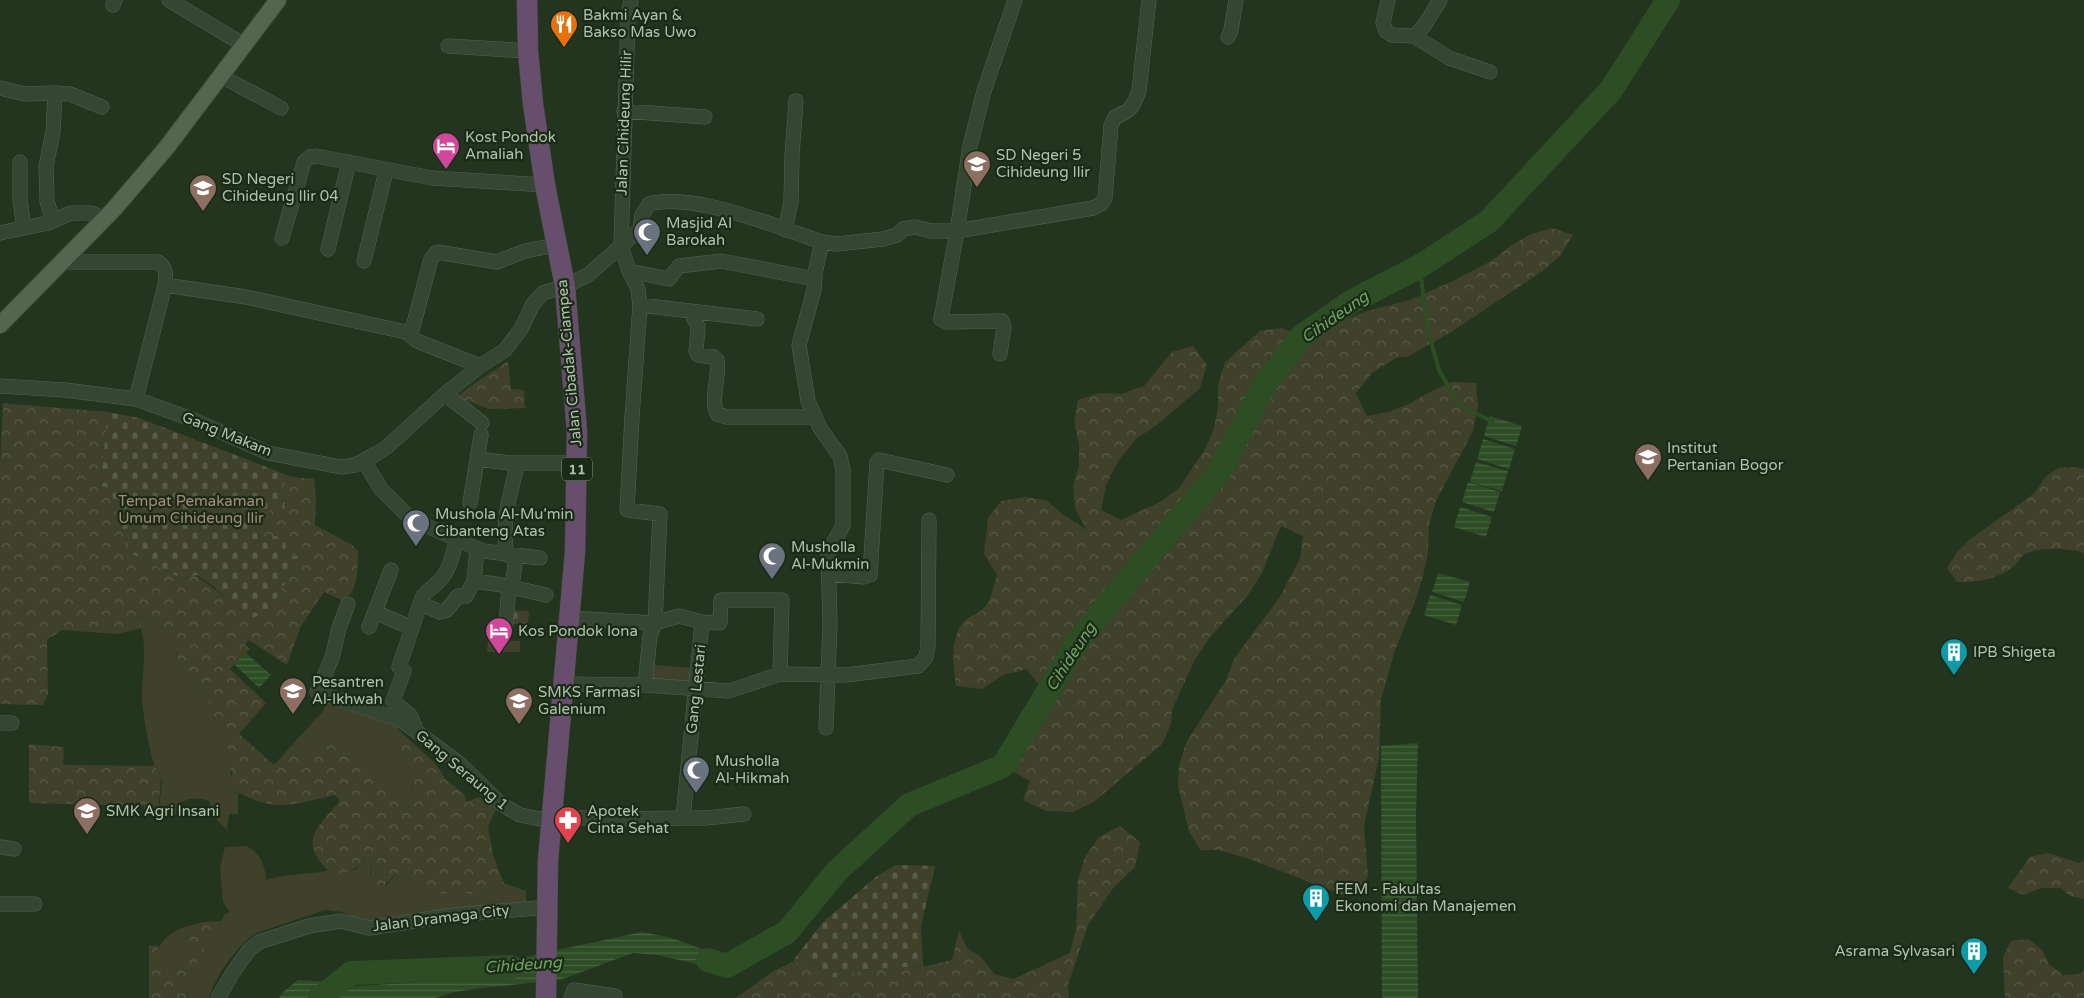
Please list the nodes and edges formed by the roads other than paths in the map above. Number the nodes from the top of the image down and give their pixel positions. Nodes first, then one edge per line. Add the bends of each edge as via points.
1 (169, 0) edge
2 (278, 0) edge
3 (527, 0) edge
4 (631, 0) edge
5 (1014, 0) edge
6 (1148, 0) edge
7 (1236, 0) edge
8 (1388, 0) edge
9 (1440, 0) edge
10 (1414, 36) junction
11 (1228, 37) dead end
12 (244, 45) junction
13 (448, 46) dead end
14 (528, 52) junction
15 (1490, 72) dead end
16 (221, 76) junction
17 (0, 88) edge
18 (55, 93) junction
19 (796, 101) dead end
20 (102, 107) dead end
21 (281, 108) dead end
22 (624, 111) junction
23 (705, 117) dead end
24 (20, 162) dead end
25 (349, 162) junction
26 (386, 171) junction
27 (545, 185) junction
28 (105, 218) junction
29 (53, 221) junction
30 (24, 228) junction
31 (785, 230) junction
32 (957, 231) junction
33 (0, 233) edge
34 (282, 238) dead end
35 (822, 242) junction
36 (556, 245) junction
37 (620, 246) junction
38 (328, 249) dead end
39 (364, 261) dead end
40 (62, 262) junction
41 (629, 271) junction
42 (815, 279) junction
43 (165, 285) junction
44 (565, 286) junction
45 (640, 304) junction
46 (690, 311) junction
47 (757, 319) dead end
48 (0, 325) edge
49 (406, 332) junction
50 (1000, 354) dead end
51 (480, 366) junction
52 (0, 386) edge
53 (449, 397) junction
54 (136, 399) junction
55 (815, 417) junction
56 (478, 458) junction
57 (365, 460) junction
58 (518, 463) junction
59 (577, 463) junction
60 (947, 475) dead end
61 (470, 503) dead end
62 (929, 520) dead end
63 (457, 539) junction
64 (477, 549) junction
65 (512, 556) junction
66 (540, 558) dead end
67 (391, 570) dead end
68 (829, 574) junction
69 (474, 581) junction
70 (511, 587) junction
71 (546, 595) dead end
72 (348, 604) dead end
73 (421, 604) junction
74 (375, 612) junction
75 (570, 618) junction
76 (702, 622) junction
77 (655, 623) junction
78 (506, 624) dead end
79 (369, 627) dead end
80 (412, 628) junction
81 (780, 674) junction
82 (828, 676) junction
83 (565, 684) junction
84 (645, 685) junction
85 (694, 688) junction
86 (826, 728) dead end
87 (417, 732) junction
88 (744, 814) dead end
89 (553, 816) junction
90 (683, 818) junction
91 (0, 904) edge
92 (35, 904) dead end
93 (547, 904) junction
94 (218, 998) edge
95 (546, 998) edge
96 (571, 998) edge
97 (615, 998) edge

1 - 12 street
2 - 12 main road
3 - 14 highway, Jalan Cibadak-Ciampea / 11
4 - 22 street, Jalan Cihideung Hilir
5 - 32 street via 970,146
6 - 32 street, Jalan Cihideung Hilir via 1139,91 1134,105 1128,112 1115,117 1111,126 1105,198 1101,204
7 - 11 street
8 - 10 street via 1383,23 1386,31 1392,36
9 - 10 street
10 - 15 street via 1449,58
12 - 16 main road
13 - 14 street
14 - 27 highway, Jalan Cibadak-Ciampea / 11 via 532,104
16 - 21 street
16 - 28 main road via 167,147
17 - 18 street via 24,94
18 - 20 street via 70,94
18 - 29 street via 53,132 46,166
19 - 31 street via 791,202
22 - 23 street
22 - 37 street, Jalan Cihideung Hilir
24 - 30 street
25 - 26 street
25 - 34 street via 316,156 304,162
25 - 38 street
26 - 27 street via 432,178
26 - 39 street
27 - 36 highway, Jalan Cibadak-Ciampea / 11
28 - 29 street via 83,212
28 - 40 main road
29 - 30 street
30 - 33 street
31 - 35 street, Jalan Cihideung Hilir
31 - 37 street, Jalan Cihideung Hilir via 715,209 670,201 649,204 642,216 640,229
32 - 35 street, Jalan Cihideung Hilir via 915,227 883,239 837,244
32 - 50 street via 940,319 947,322 1002,321 1004,332
35 - 42 street
36 - 44 highway, Jalan Cibadak-Ciampea / 11
36 - 49 street via 525,251 497,262 437,252 431,259 413,327
37 - 41 street
37 - 44 street, Jalan Cihideung Hilir via 588,274
40 - 43 street via 158,262 164,265
40 - 48 main road
41 - 42 street via 669,279 678,266 721,261
41 - 45 street via 638,289
42 - 55 street via 799,346 808,401
43 - 49 street via 246,297
43 - 54 street
44 - 51 street, Gang Makam via 543,293 532,304 521,329 505,350
44 - 59 highway, Jalan Cibadak-Ciampea / 11
45 - 46 street
45 - 77 street via 627,510 660,514
46 - 47 street
46 - 55 street via 698,327 698,355 717,360 714,408 717,414 727,417
49 - 51 street via 417,341
51 - 53 street, Gang Makam
52 - 54 street, Gang Makam
53 - 56 street via 481,429
53 - 57 street, Gang Makam
54 - 57 street, Gang Makam via 194,420 268,453 341,467
55 - 68 street via 842,462 842,526 828,552
56 - 58 street
56 - 61 street
57 - 63 street via 373,477 411,519
58 - 59 street
58 - 65 street via 505,526
59 - 75 highway, Jalan Cibadak-Ciampea / 11
60 - 68 street via 879,460 870,575
62 - 82 street via 928,646 923,663
63 - 64 street
63 - 73 street via 447,570 426,591
64 - 65 street
64 - 69 street
65 - 66 street
65 - 70 street
67 - 74 street
68 - 82 street
69 - 70 street
69 - 73 street via 466,596 458,596 447,610 440,612
70 - 71 street
70 - 78 street
72 - 87 street, Gang Seraung 1 via 332,658 317,692 392,716
73 - 80 street
74 - 79 street
74 - 80 street
75 - 77 street, Gang Lestari
75 - 83 highway, Jalan Cibadak-Ciampea / 11
76 - 77 street, Gang Lestari via 679,616
76 - 81 street via 720,623 721,600 782,600
76 - 85 street, Gang Lestari
77 - 84 street via 650,636
80 - 87 street via 398,667 404,671 393,701 410,715
81 - 82 street
81 - 85 street via 729,691
82 - 86 street
83 - 84 street
83 - 89 highway, Jalan Cibadak-Ciampea / 11
84 - 85 street
85 - 90 street, Gang Lestari
87 - 89 street, Gang Seraung 1 via 460,764 508,810 540,819
88 - 90 street
89 - 90 street
89 - 93 highway, Jalan Cibadak-Ciampea / 11
91 - 92 street
93 - 94 street, Jalan Dramaga City via 369,928 340,921 310,926 260,942 249,950
93 - 95 highway, Jalan Cibadak-Ciampea / 11
96 - 97 street via 574,990

